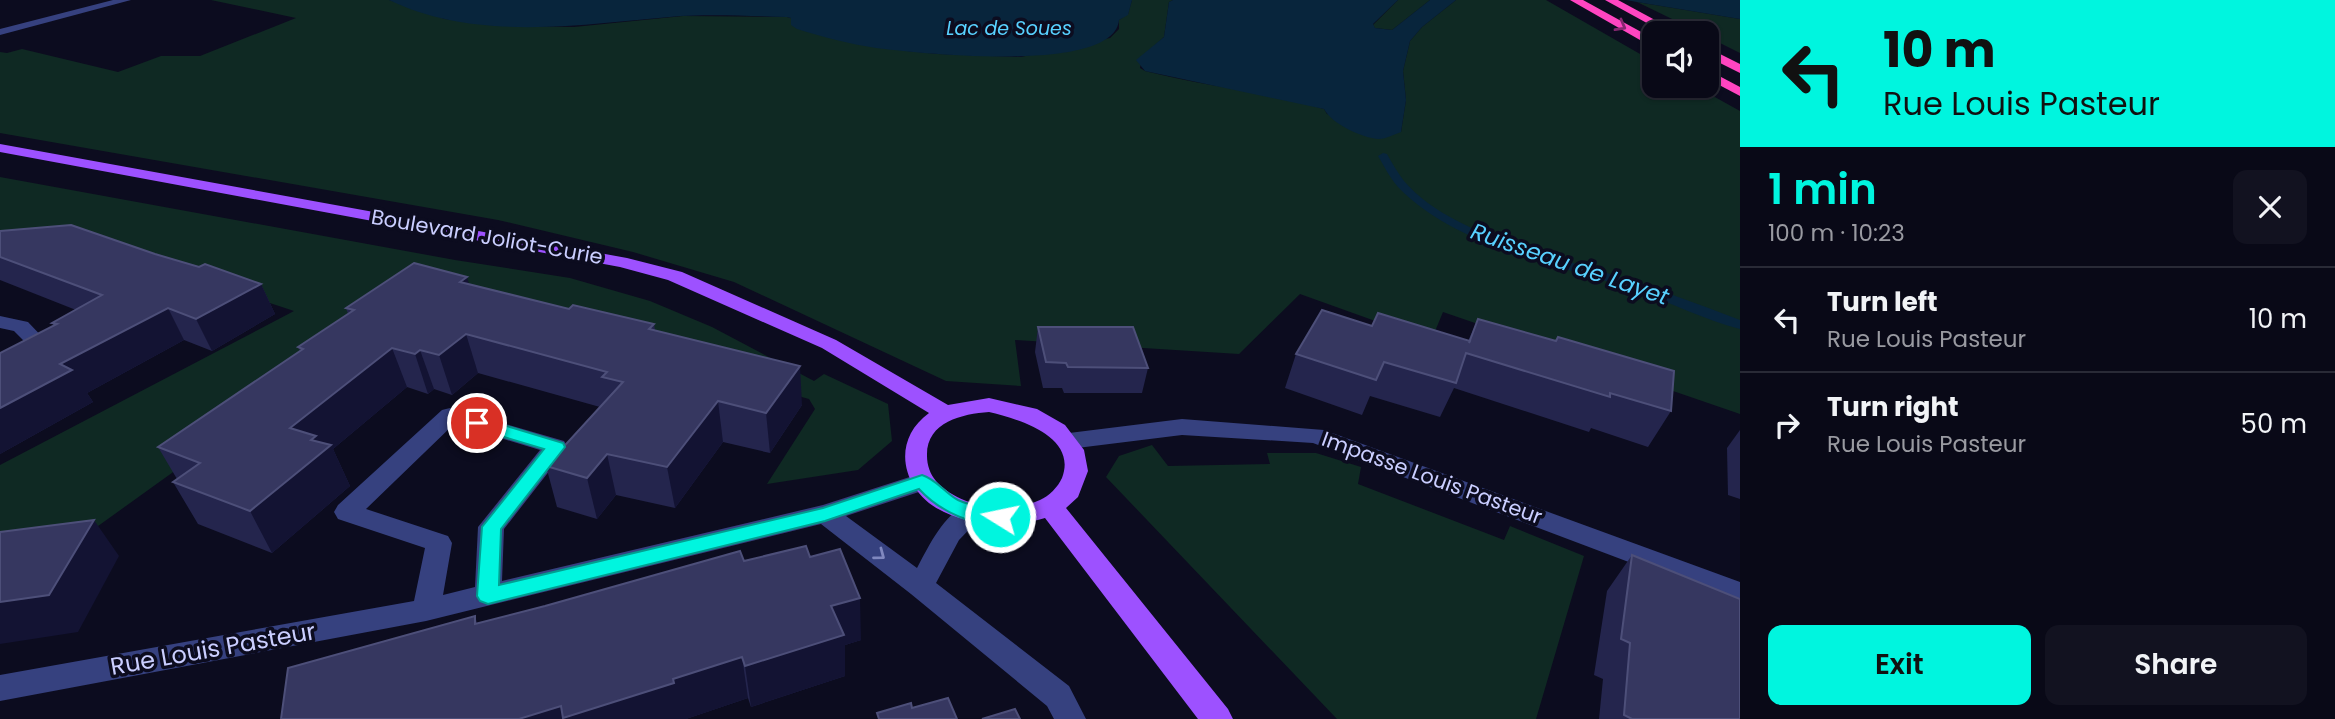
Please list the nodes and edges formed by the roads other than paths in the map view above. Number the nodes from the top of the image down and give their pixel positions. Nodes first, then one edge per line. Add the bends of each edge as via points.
1 (126, 0) edge
2 (1575, 0) edge
3 (1610, 0) edge
4 (1650, 21) edge
5 (0, 32) edge
6 (1642, 37) edge
7 (1719, 58) edge
8 (1740, 69) edge
9 (1719, 80) edge
10 (1740, 92) edge
11 (0, 148) edge
12 (0, 322) edge
13 (0, 372) edge
14 (945, 413) junction
15 (1069, 441) junction
16 (922, 481) junction
17 (1050, 506) junction
18 (972, 513) junction
19 (825, 514) junction
20 (921, 586) junction
21 (1740, 593) edge
22 (488, 596) junction
23 (426, 610) junction
24 (0, 688) edge
25 (1070, 719) edge
26 (1217, 719) edge

1 - 5 street
2 -> 6 highway
3 - 4 highway
7 - 8 highway
9 - 10 highway
11 - 14 main road, Boulevard Joliot-Curie via 608,259 676,276 830,344
12 - 13 street via 21,326 38,343
14 - 15 main road via 989,405 1013,408 1045,421
14 - 16 main road via 919,436 914,450
15 - 17 main road via 1077,458 1077,476 1068,493
15 - 21 street, Impasse Louis Pasteur via 1182,427 1317,435
16 - 18 main road via 943,500
16 - 19 street, Rue Louis Pasteur
17 - 18 main road via 1027,515
17 - 26 main road
18 - 20 street via 949,534
19 -> 20 street
19 - 22 street, Rue Louis Pasteur
20 - 25 street via 1058,696
22 - 23 street, Rue Louis Pasteur
22 - 23 street via 491,527 556,447 450,415 347,512 439,543
23 - 24 street, Rue Louis Pasteur

